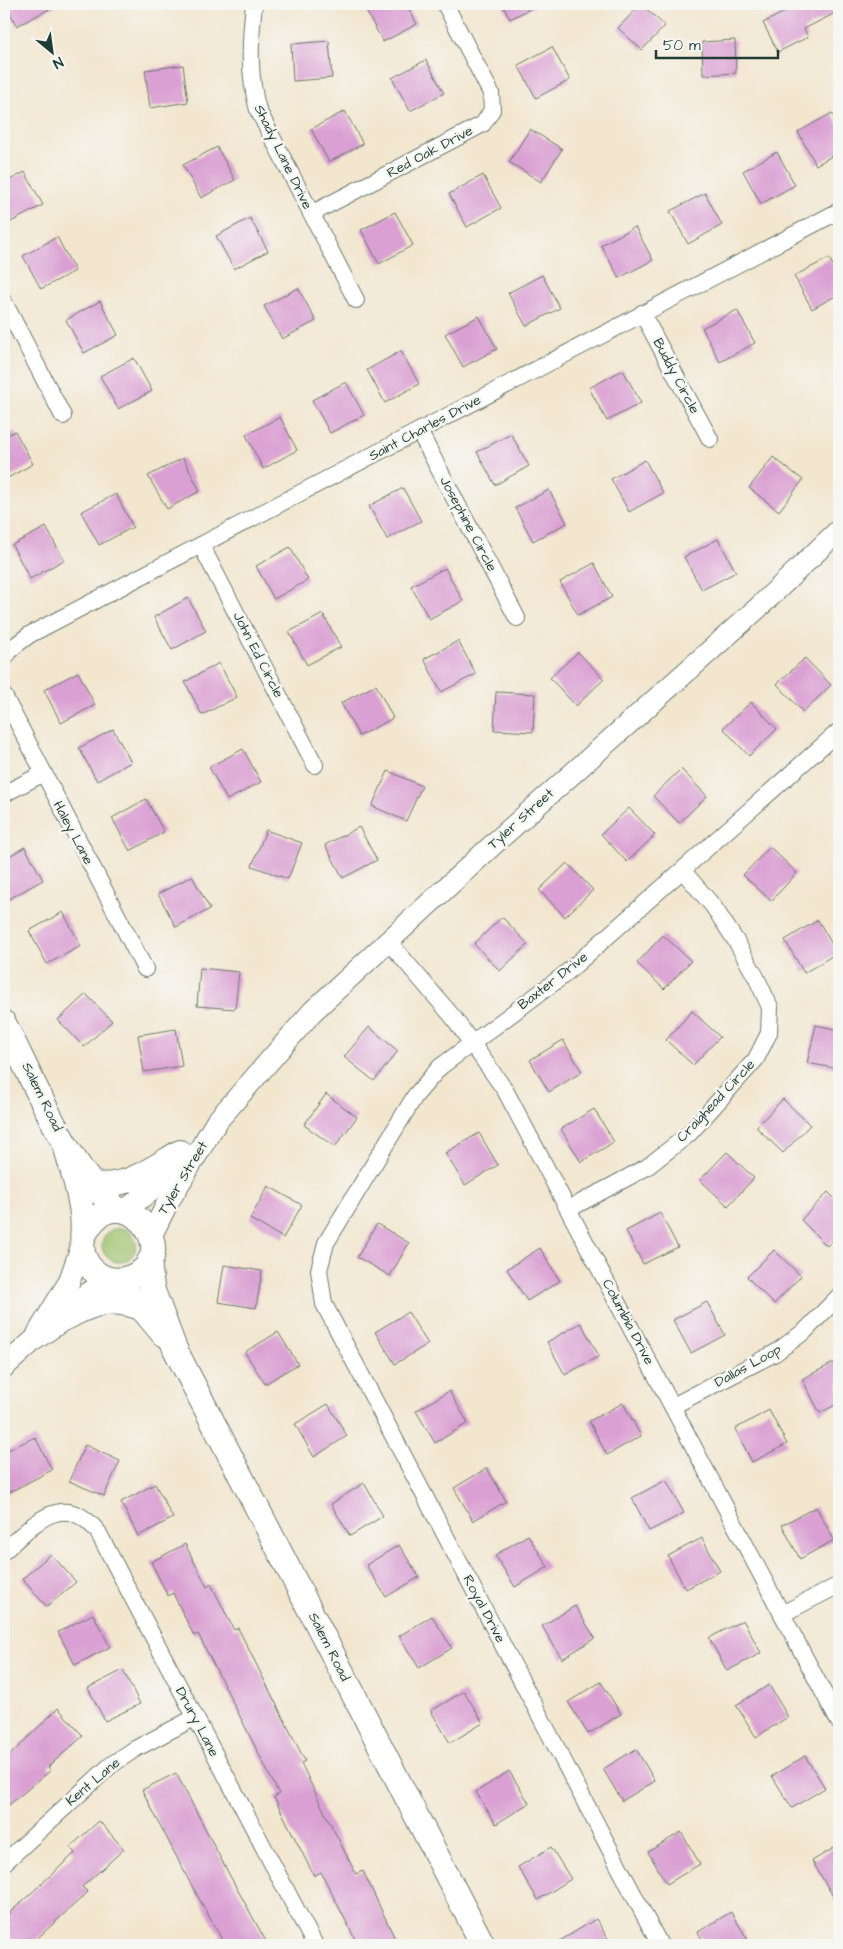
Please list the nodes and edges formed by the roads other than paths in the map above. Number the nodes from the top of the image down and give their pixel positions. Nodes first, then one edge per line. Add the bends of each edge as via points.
1 (254, 4) edge
2 (445, 4) edge
3 (839, 210) edge
4 (311, 214) junction
5 (356, 300) dead end
6 (4, 302) edge
7 (642, 314) junction
8 (63, 416) dead end
9 (418, 431) junction
10 (710, 440) dead end
11 (839, 530) edge
12 (201, 545) junction
13 (517, 618) dead end
14 (8, 653) edge
15 (4, 696) edge
16 (839, 732) edge
17 (315, 765) dead end
18 (42, 774) junction
19 (4, 794) edge
20 (683, 871) junction
21 (388, 941) junction
22 (145, 969) dead end
23 (4, 1022) edge
24 (471, 1043) junction
25 (217, 1121) junction
26 (65, 1144) junction
27 (180, 1152) junction
28 (92, 1184) junction
29 (569, 1209) junction
30 (121, 1211) junction
31 (151, 1236) junction
32 (83, 1240) junction
33 (149, 1261) junction
34 (319, 1270) joint
35 (114, 1280) junction
36 (839, 1296) edge
37 (141, 1308) junction
38 (66, 1318) junction
39 (34, 1340) junction
40 (175, 1349) junction
41 (4, 1367) edge
42 (673, 1406) junction
43 (4, 1551) edge
44 (839, 1585) edge
45 (782, 1614) junction
46 (194, 1718) junction
47 (839, 1722) edge
48 (4, 1863) edge
49 (315, 1945) edge
50 (483, 1945) edge
51 (660, 1945) edge

1 - 4 street, Shady Lane Drive via 249,51 254,95 267,130
2 - 4 street, Red Oak Drive via 491,93 492,110 483,124
3 - 7 street, Saint Charles Drive
4 - 5 street, Shady Lane Drive
6 - 8 street
7 - 9 street, Saint Charles Drive
7 - 10 street, Buddy Circle
9 - 12 street, Saint Charles Drive
9 - 13 street, Josephine Circle
11 - 21 street, Tyler Street via 759,607
12 - 14 street, Saint Charles Drive via 29,635
12 - 17 street, John Ed Circle
15 - 18 street, Haley Lane
16 - 20 street, Baxter Drive
18 - 19 street
18 - 22 street, Haley Lane
20 - 24 street, Baxter Drive via 564,975
20 - 29 street, Craighead Circle via 736,941 756,978 770,1007 769,1033 756,1059 689,1134 647,1167
21 - 24 street, Columbia Drive
21 - 25 street, Tyler Street via 313,1011
23 - 26 main road, Salem Road
24 - 29 street, Columbia Drive via 505,1090
24 - 34 street, Baxter Drive via 440,1067 415,1096 326,1244
25 - 27 street, Tyler Street
25 - 31 street, Tyler Street
26 - 28 main road, Salem Road
26 - 32 main road, Salem Road via 80,1197
27 - 28 main road via 121,1185
27 - 30 street, Tyler Street via 150,1191
28 - 30 main road, Salem Road
29 - 42 street, Columbia Drive
30 - 31 main road via 139,1218
30 - 32 main road via 97,1217 89,1225
31 - 33 main road
32 - 35 main road via 87,1263 101,1276
32 - 39 street via 69,1282
33 - 35 main road via 131,1277
33 - 40 main road, Salem Road via 152,1288
34 - 51 street, Royal Drive via 324,1304
35 - 37 main road, Salem Road
35 - 38 street via 76,1304
36 - 42 street, Dallas Loop via 805,1331 775,1353
37 - 38 main road via 123,1301 111,1302 79,1310
37 - 40 main road, Salem Road
38 - 39 street
39 - 41 street
40 - 50 main road, Salem Road
42 - 45 street, Columbia Drive
43 - 46 street, Drury Lane via 41,1518 67,1511 88,1520 98,1532
44 - 45 street
45 - 47 street, Columbia Drive
46 - 48 street, Kent Lane via 134,1749 111,1766
46 - 49 street, Drury Lane

